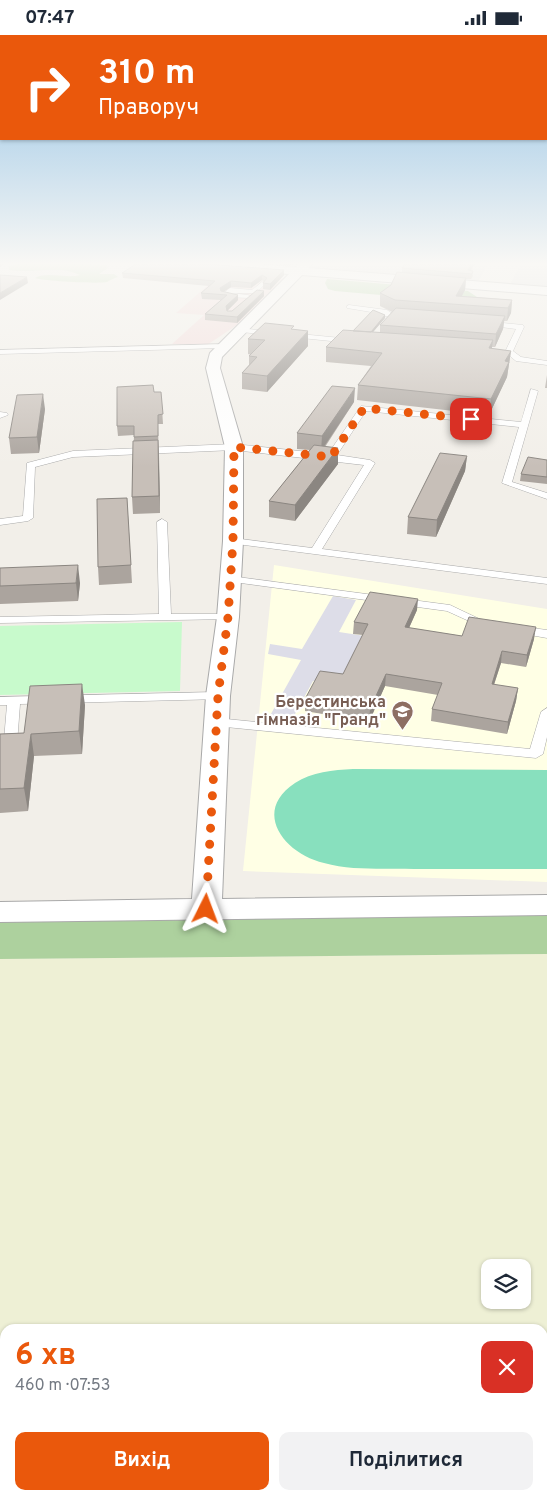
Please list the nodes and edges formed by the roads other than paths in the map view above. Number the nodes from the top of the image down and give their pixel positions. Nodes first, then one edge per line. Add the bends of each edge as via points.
1 (241, 330) edge
2 (244, 330) edge
3 (519, 330) edge
4 (360, 342) edge
5 (224, 346) junction
6 (0, 352) edge
7 (499, 352) edge
8 (509, 353) junction
9 (547, 363) edge
10 (534, 391) dead end
11 (524, 425) junction
12 (234, 447) junction
13 (331, 457) junction
14 (547, 496) edge
15 (0, 522) edge
16 (162, 522) dead end
17 (233, 541) junction
18 (315, 552) junction
19 (230, 579) junction
20 (547, 581) edge
21 (228, 617) junction
22 (165, 618) junction
23 (0, 620) edge
24 (547, 634) edge
25 (218, 696) junction
26 (0, 701) edge
27 (14, 701) junction
28 (547, 712) edge
29 (216, 722) junction
30 (0, 745) edge
31 (547, 905) edge
32 (206, 909) junction
33 (0, 911) edge

1 - 5 street
2 - 4 lane
3 - 8 lane
5 - 6 lane
5 - 12 street via 215,357 213,368
7 - 8 lane
8 - 9 lane via 519,359
10 - 11 lane
11 - 13 lane via 364,408
11 - 14 lane via 507,483
12 - 13 lane
12 - 15 lane via 73,454 30,465 28,519
12 - 17 street
13 - 18 lane via 370,463
16 - 22 lane
17 - 18 lane
17 - 19 street
18 - 20 lane
19 - 21 street
19 - 24 lane via 450,608 482,624
21 - 22 lane
21 - 25 street
22 - 23 lane
25 - 27 lane
25 - 29 street
26 - 27 lane
27 - 30 lane via 10,744
28 - 29 lane via 536,754
29 - 32 street
31 - 32 street
32 - 33 street

